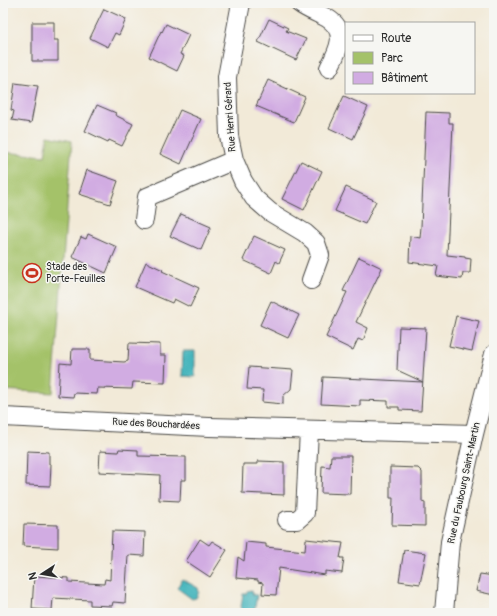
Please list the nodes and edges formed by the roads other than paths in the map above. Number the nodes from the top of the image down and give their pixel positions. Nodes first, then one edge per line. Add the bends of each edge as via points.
1 (241, 3) edge
2 (299, 3) edge
3 (329, 68) dead end
4 (234, 160) junction
5 (144, 220) dead end
6 (311, 280) dead end
7 (494, 354) edge
8 (3, 417) edge
9 (309, 430) junction
10 (474, 434) junction
11 (286, 520) dead end
12 (444, 613) edge

1 - 4 street, Rue Henri Gérard via 227,77
2 - 3 street via 328,19 337,28 341,38
4 - 5 street, Rue Henri Gérard via 147,197
4 - 6 street, Rue Henri Gérard via 242,181 254,198 270,212 316,242 320,256
7 - 10 street, Rue du Faubourg Saint-Martin
8 - 9 street, Rue des Bouchardées
9 - 10 street, Rue des Bouchardées
9 - 11 street via 305,513 297,520
10 - 12 street, Rue du Faubourg Saint-Martin via 450,542

